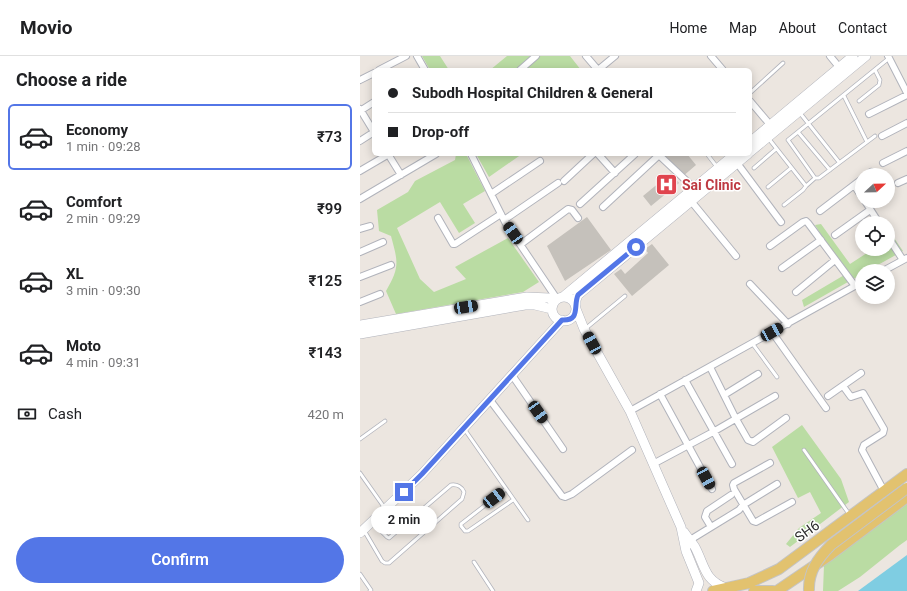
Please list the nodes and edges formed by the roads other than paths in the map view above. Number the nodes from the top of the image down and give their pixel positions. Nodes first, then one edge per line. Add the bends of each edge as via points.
1 (406, 56) edge
2 (416, 56) edge
3 (536, 56) edge
4 (586, 56) edge
5 (615, 56) edge
6 (711, 56) edge
7 (830, 56) edge
8 (853, 56) edge
9 (866, 56) edge
10 (888, 58) edge
11 (784, 63) dead end
12 (839, 67) junction
13 (383, 68) edge
14 (424, 68) edge
15 (522, 68) edge
16 (596, 68) edge
17 (600, 68) edge
18 (721, 68) edge
19 (875, 70) junction
20 (372, 74) edge
21 (360, 80) edge
22 (752, 91) edge
23 (907, 94) edge
24 (844, 96) junction
25 (859, 101) dead end
26 (372, 103) edge
27 (752, 103) edge
28 (360, 110) edge
29 (798, 112) junction
30 (869, 114) dead end
31 (907, 123) edge
32 (808, 124) junction
33 (773, 128) junction
34 (372, 129) edge
35 (798, 132) junction
36 (372, 133) edge
37 (875, 136) dead end
38 (882, 136) dead end
39 (768, 138) junction
40 (360, 141) edge
41 (752, 141) edge
42 (867, 142) junction
43 (776, 149) junction
44 (752, 151) edge
45 (907, 151) edge
46 (385, 156) edge
47 (389, 156) edge
48 (433, 156) edge
49 (472, 156) edge
50 (591, 156) edge
51 (600, 156) edge
52 (633, 156) edge
53 (709, 156) edge
54 (736, 159) edge
55 (540, 161) dead end
56 (839, 162) junction
57 (883, 163) dead end
58 (718, 168) junction
59 (754, 168) dead end
60 (791, 168) junction
61 (830, 170) junction
62 (360, 171) edge
63 (615, 172) junction
64 (401, 175) junction
65 (815, 178) junction
66 (907, 179) edge
67 (898, 183) dead end
68 (854, 185) edge
69 (806, 186) junction
70 (768, 187) dead end
71 (694, 188) junction
72 (491, 194) junction
73 (360, 199) edge
74 (691, 201) junction
75 (580, 204) dead end
76 (784, 205) dead end
77 (603, 206) dead end
78 (870, 210) joint
79 (820, 211) dead end
80 (874, 216) edge
81 (502, 217) junction
82 (438, 218) dead end
83 (578, 218) dead end
84 (781, 222) dead end
85 (370, 226) dead end
86 (360, 230) edge
87 (835, 235) dead end
88 (821, 240) junction
89 (384, 242) dead end
90 (521, 244) junction
91 (770, 246) dead end
92 (895, 246) edge
93 (360, 252) edge
94 (736, 256) dead end
95 (905, 259) edge
96 (836, 260) junction
97 (895, 264) edge
98 (391, 265) dead end
99 (782, 268) dead end
100 (360, 277) edge
101 (750, 284) dead end
102 (855, 286) joint
103 (796, 292) dead end
104 (380, 294) dead end
105 (625, 296) dead end
106 (360, 302) edge
107 (556, 304) junction
108 (576, 307) junction
109 (564, 321) junction
110 (788, 324) junction
111 (360, 325) edge
112 (584, 329) junction
113 (550, 332) junction
114 (772, 332) junction
115 (360, 334) edge
116 (752, 343) junction
117 (710, 367) junction
118 (861, 373) dead end
119 (758, 374) dead end
120 (512, 375) junction
121 (777, 377) dead end
122 (685, 380) junction
123 (843, 386) junction
124 (660, 394) junction
125 (724, 395) junction
126 (775, 396) dead end
127 (828, 396) dead end
128 (490, 400) junction
129 (826, 408) dead end
130 (630, 411) junction
131 (786, 418) dead end
132 (736, 419) junction
133 (385, 421) dead end
134 (464, 428) junction
135 (713, 432) junction
136 (360, 439) edge
137 (688, 446) junction
138 (563, 449) dead end
139 (632, 450) dead end
140 (804, 450) dead end
141 (770, 463) dead end
142 (653, 464) junction
143 (732, 464) dead end
144 (360, 473) edge
145 (907, 474) edge
146 (778, 484) dead end
147 (907, 488) edge
148 (506, 489) junction
149 (712, 489) dead end
150 (884, 491) junction
151 (731, 495) dead end
152 (907, 497) edge
153 (513, 500) junction
154 (792, 502) dead end
155 (743, 505) junction
156 (386, 509) junction
157 (850, 516) junction
158 (528, 520) dead end
159 (372, 522) junction
160 (681, 527) junction
161 (711, 527) junction
162 (362, 532) edge
163 (690, 540) junction
164 (474, 562) dead end
165 (360, 574) edge
166 (726, 590) edge
167 (370, 591) edge
168 (492, 591) edge
169 (696, 591) edge
170 (713, 591) edge
171 (754, 591) edge
172 (773, 591) edge
173 (777, 591) edge
174 (809, 591) edge

1 - 13 street
2 - 14 street
3 - 15 street
4 - 16 street
5 - 17 street
6 - 18 street
7 - 12 street
8 - 12 street
9 - 29 street
10 - 19 lane
10 - 23 street
11 - 22 lane
12 - 33 street
19 - 24 lane
19 - 25 lane via 880,80 879,85
20 - 21 street
23 - 30 street
24 - 32 lane
24 - 42 lane
26 - 28 street
27 - 33 street
28 - 34 street
29 - 32 lane
29 - 33 street
31 - 38 street
32 - 35 lane
32 - 56 lane
33 - 39 street
33 - 41 street
35 - 61 lane
35 - 65 lane via 788,140
36 - 40 street
37 - 42 lane
39 - 43 lane
39 - 44 street
42 - 56 lane
43 - 59 lane
43 - 60 lane
45 - 57 street
46 - 62 street
47 - 64 street
48 - 64 street
49 - 72 street
50 - 81 street via 561,182
51 - 63 street
52 - 63 street
53 - 58 lane
54 - 58 street
54 - 74 street
54 - 84 street
55 - 72 street
56 - 61 lane
58 - 71 street
60 - 69 lane
60 - 70 lane
61 - 65 lane
63 - 75 street
64 - 73 street
65 - 69 lane
66 - 67 street
68 - 79 street
69 - 76 lane
71 - 77 street via 658,156
71 - 107 street
72 - 81 street
74 - 94 street
74 - 108 street via 578,295
78 - 80 street
78 - 87 street
81 - 82 street via 455,244
81 - 90 street
83 - 90 street via 572,210 568,210
85 - 86 street
88 - 91 street via 806,221
88 - 96 street
88 - 99 street
89 - 93 street
90 - 107 street
92 - 95 street
95 - 97 street
96 - 102 street
96 - 103 street
98 - 100 street
101 - 110 street
102 - 110 street
104 - 106 street
105 - 112 lane
107 - 108 street via 571,298
107 - 109 street via 558,319
107 - 111 street via 549,298 527,297
107 - 113 street
107 - 115 street via 525,305
108 - 109 street via 573,317
108 - 112 street
109 - 112 street via 575,323
109 - 113 street
110 - 114 street
112 - 130 street
113 - 120 street
114 - 116 street
114 - 129 street
116 - 117 street
116 - 121 lane
117 - 122 street
117 - 125 street
118 - 123 street
119 - 125 street
120 - 128 street
120 - 138 street
122 - 124 street
122 - 135 street
123 - 127 street
123 - 150 street via 852,397 863,393 884,429 883,433 864,445 862,450
124 - 130 street
124 - 137 street
125 - 132 street
126 - 132 street
128 - 134 street
128 - 139 street via 562,496 572,494
130 - 142 street
131 - 132 street via 753,442 748,440
132 - 135 street
133 - 136 lane
134 - 148 lane
134 - 156 street
135 - 137 street
135 - 143 street
137 - 142 street
137 - 149 street
140 - 157 lane
141 - 155 street via 733,485
142 - 160 street
144 - 156 lane
145 - 150 main road, SH6
146 - 155 street
147 - 174 main road, bridge via 821,555 810,576
148 - 153 lane
148 - 153 lane via 461,524 462,529 468,531
150 - 157 main road, SH6
151 - 161 street via 707,511 705,517
152 - 173 main road
153 - 158 lane
154 - 155 street via 756,522
155 - 161 street
156 - 159 street
157 - 166 main road, SH6 via 778,569
159 - 162 street
159 - 162 lane via 389,538 451,485 459,486 464,492 462,499 389,563 382,561
160 - 163 street
160 - 169 street via 686,550 699,583
161 - 163 street
163 - 166 street via 711,580
164 - 168 lane
165 - 167 lane
166 - 170 main road, SH6
171 - 172 main road

